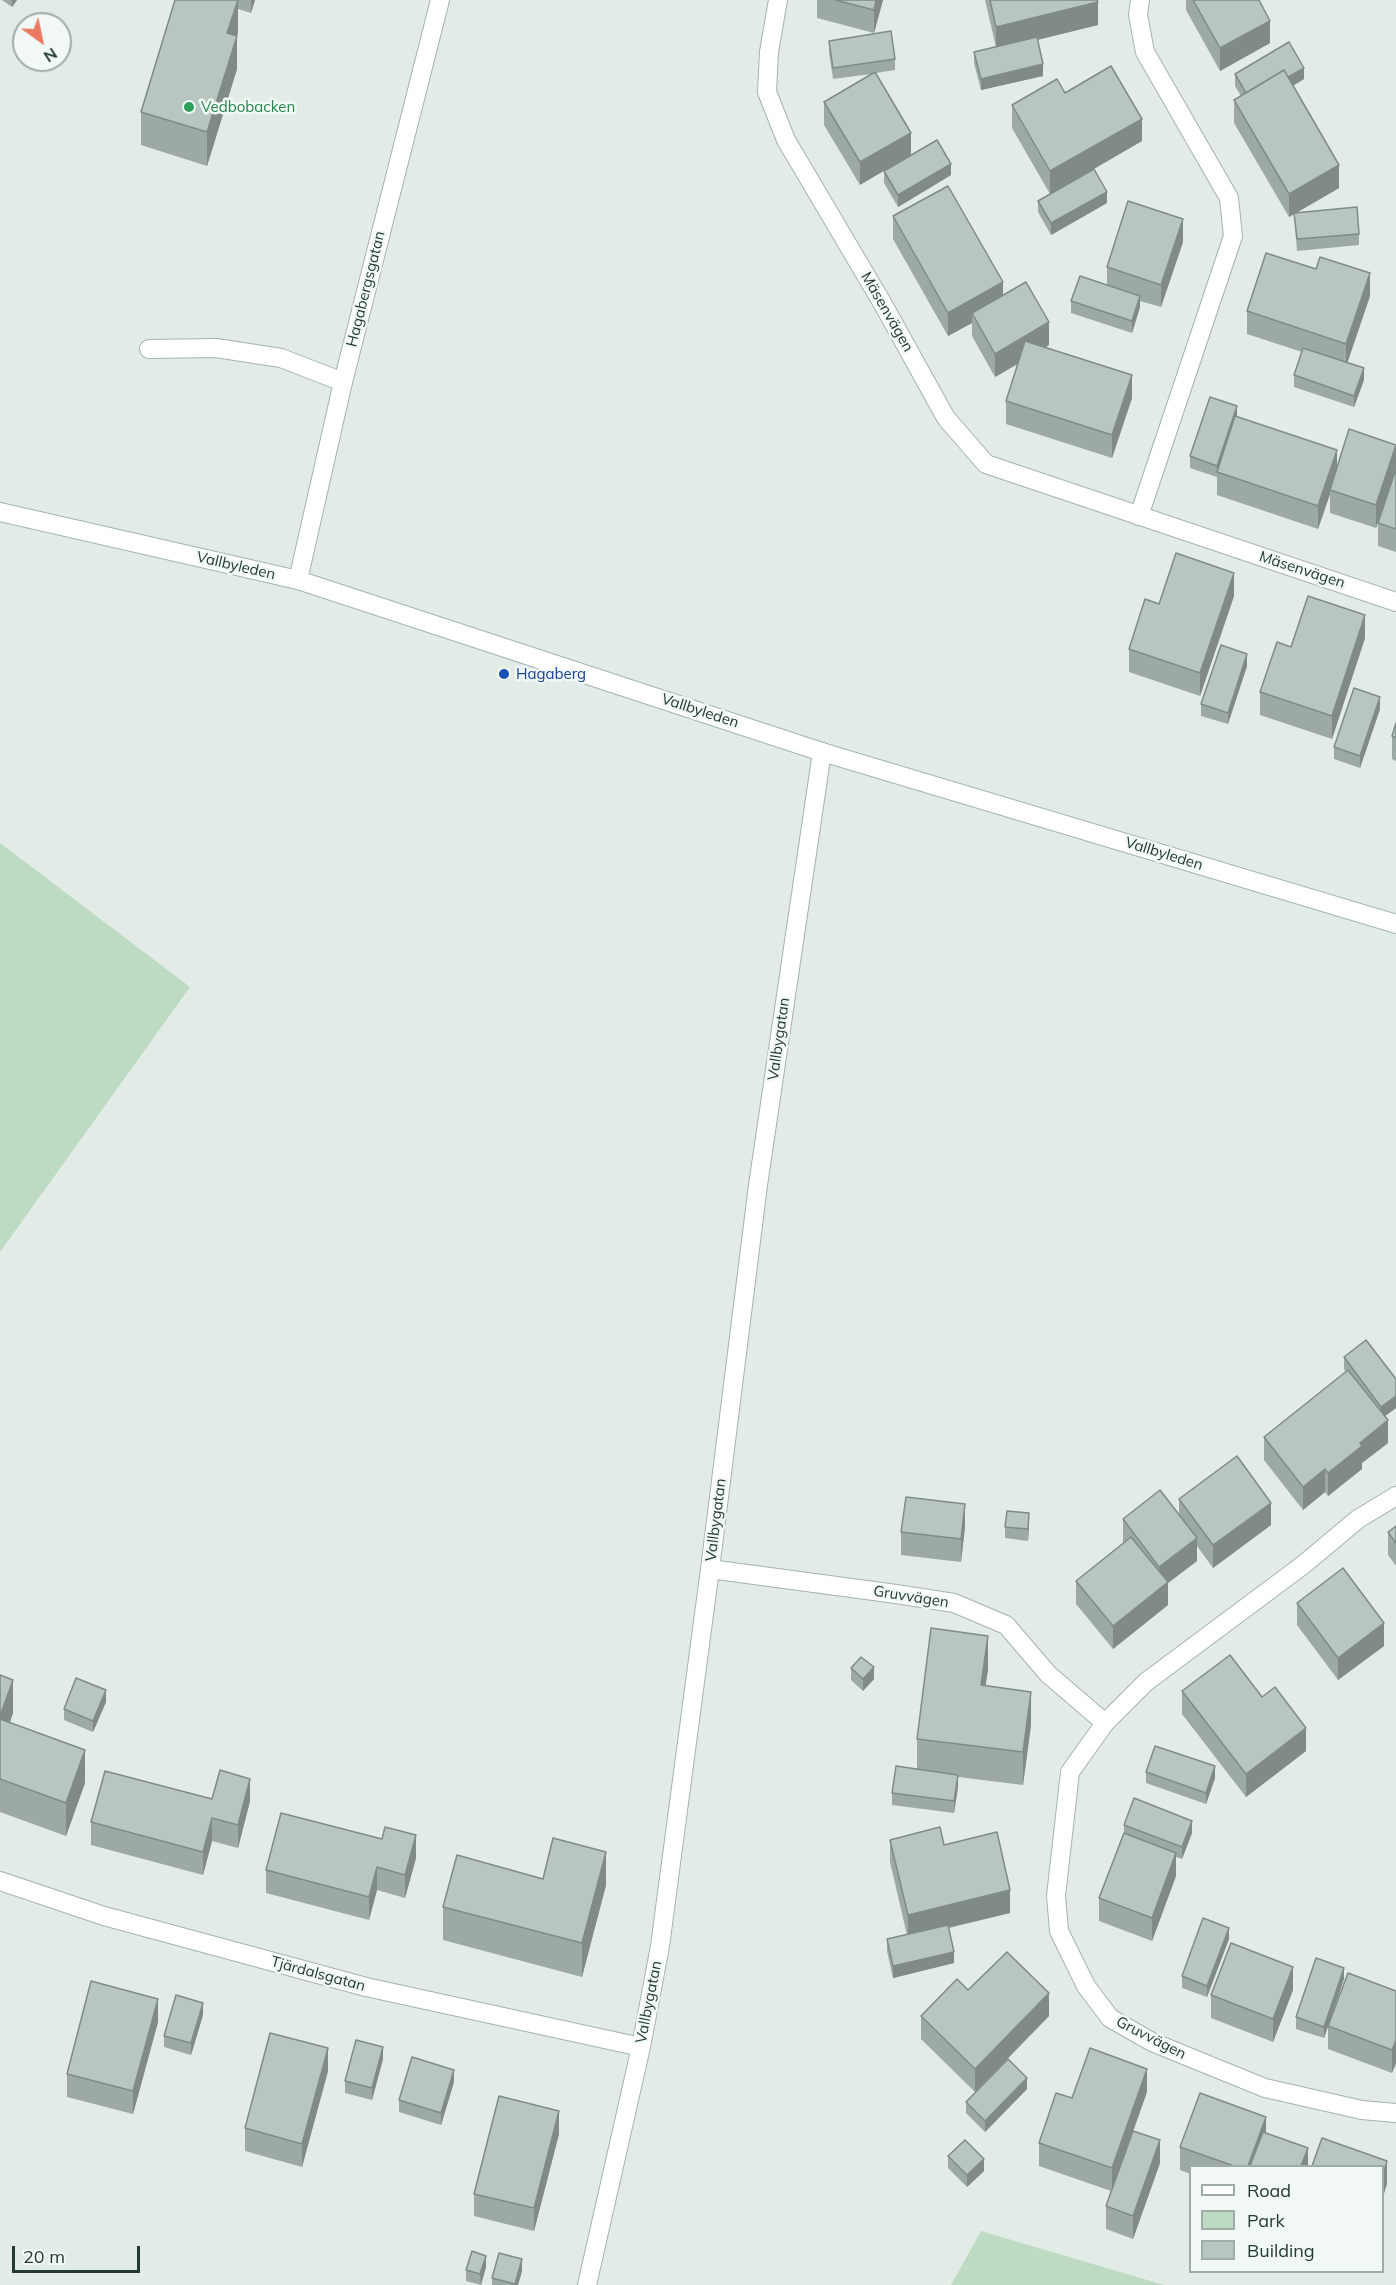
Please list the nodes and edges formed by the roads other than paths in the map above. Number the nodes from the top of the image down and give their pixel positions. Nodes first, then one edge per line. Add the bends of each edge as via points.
1 (440, 0) edge
2 (778, 0) edge
3 (1140, 0) edge
4 (149, 349) dead end
5 (343, 382) junction
6 (0, 512) edge
7 (1139, 516) junction
8 (298, 580) junction
9 (1396, 602) edge
10 (822, 752) junction
11 (1396, 924) edge
12 (1396, 1496) edge
13 (710, 1569) junction
14 (1105, 1723) junction
15 (0, 1881) edge
16 (640, 2047) junction
17 (1396, 2113) edge
18 (587, 2285) edge

1 - 5 street, Hagabergsgatan
2 - 7 street, Mäsenvägen via 767,92 778,121 946,418 986,464
3 - 7 street via 1138,15 1145,52 1229,198 1233,236
4 - 5 street via 216,348 280,358
5 - 8 street, Hagabergsgatan
6 - 8 street, Vallbyleden
7 - 9 street, Mäsenvägen
8 - 10 street, Vallbyleden
10 - 11 street, Vallbyleden
10 - 13 street, Vallbygatan via 758,1185
12 - 14 street, Gruvvägen via 1358,1519 1146,1682
13 - 14 street, Gruvvägen via 954,1603 1006,1625 1048,1674
13 - 16 street, Vallbygatan via 660,1947
14 - 17 street, Gruvvägen via 1070,1772 1056,1896 1059,1931 1086,1986 1110,2018 1152,2042 1265,2088 1362,2110
15 - 16 street, Tjärdalsgatan via 104,1916 366,1987
16 - 18 street, Vallbygatan

